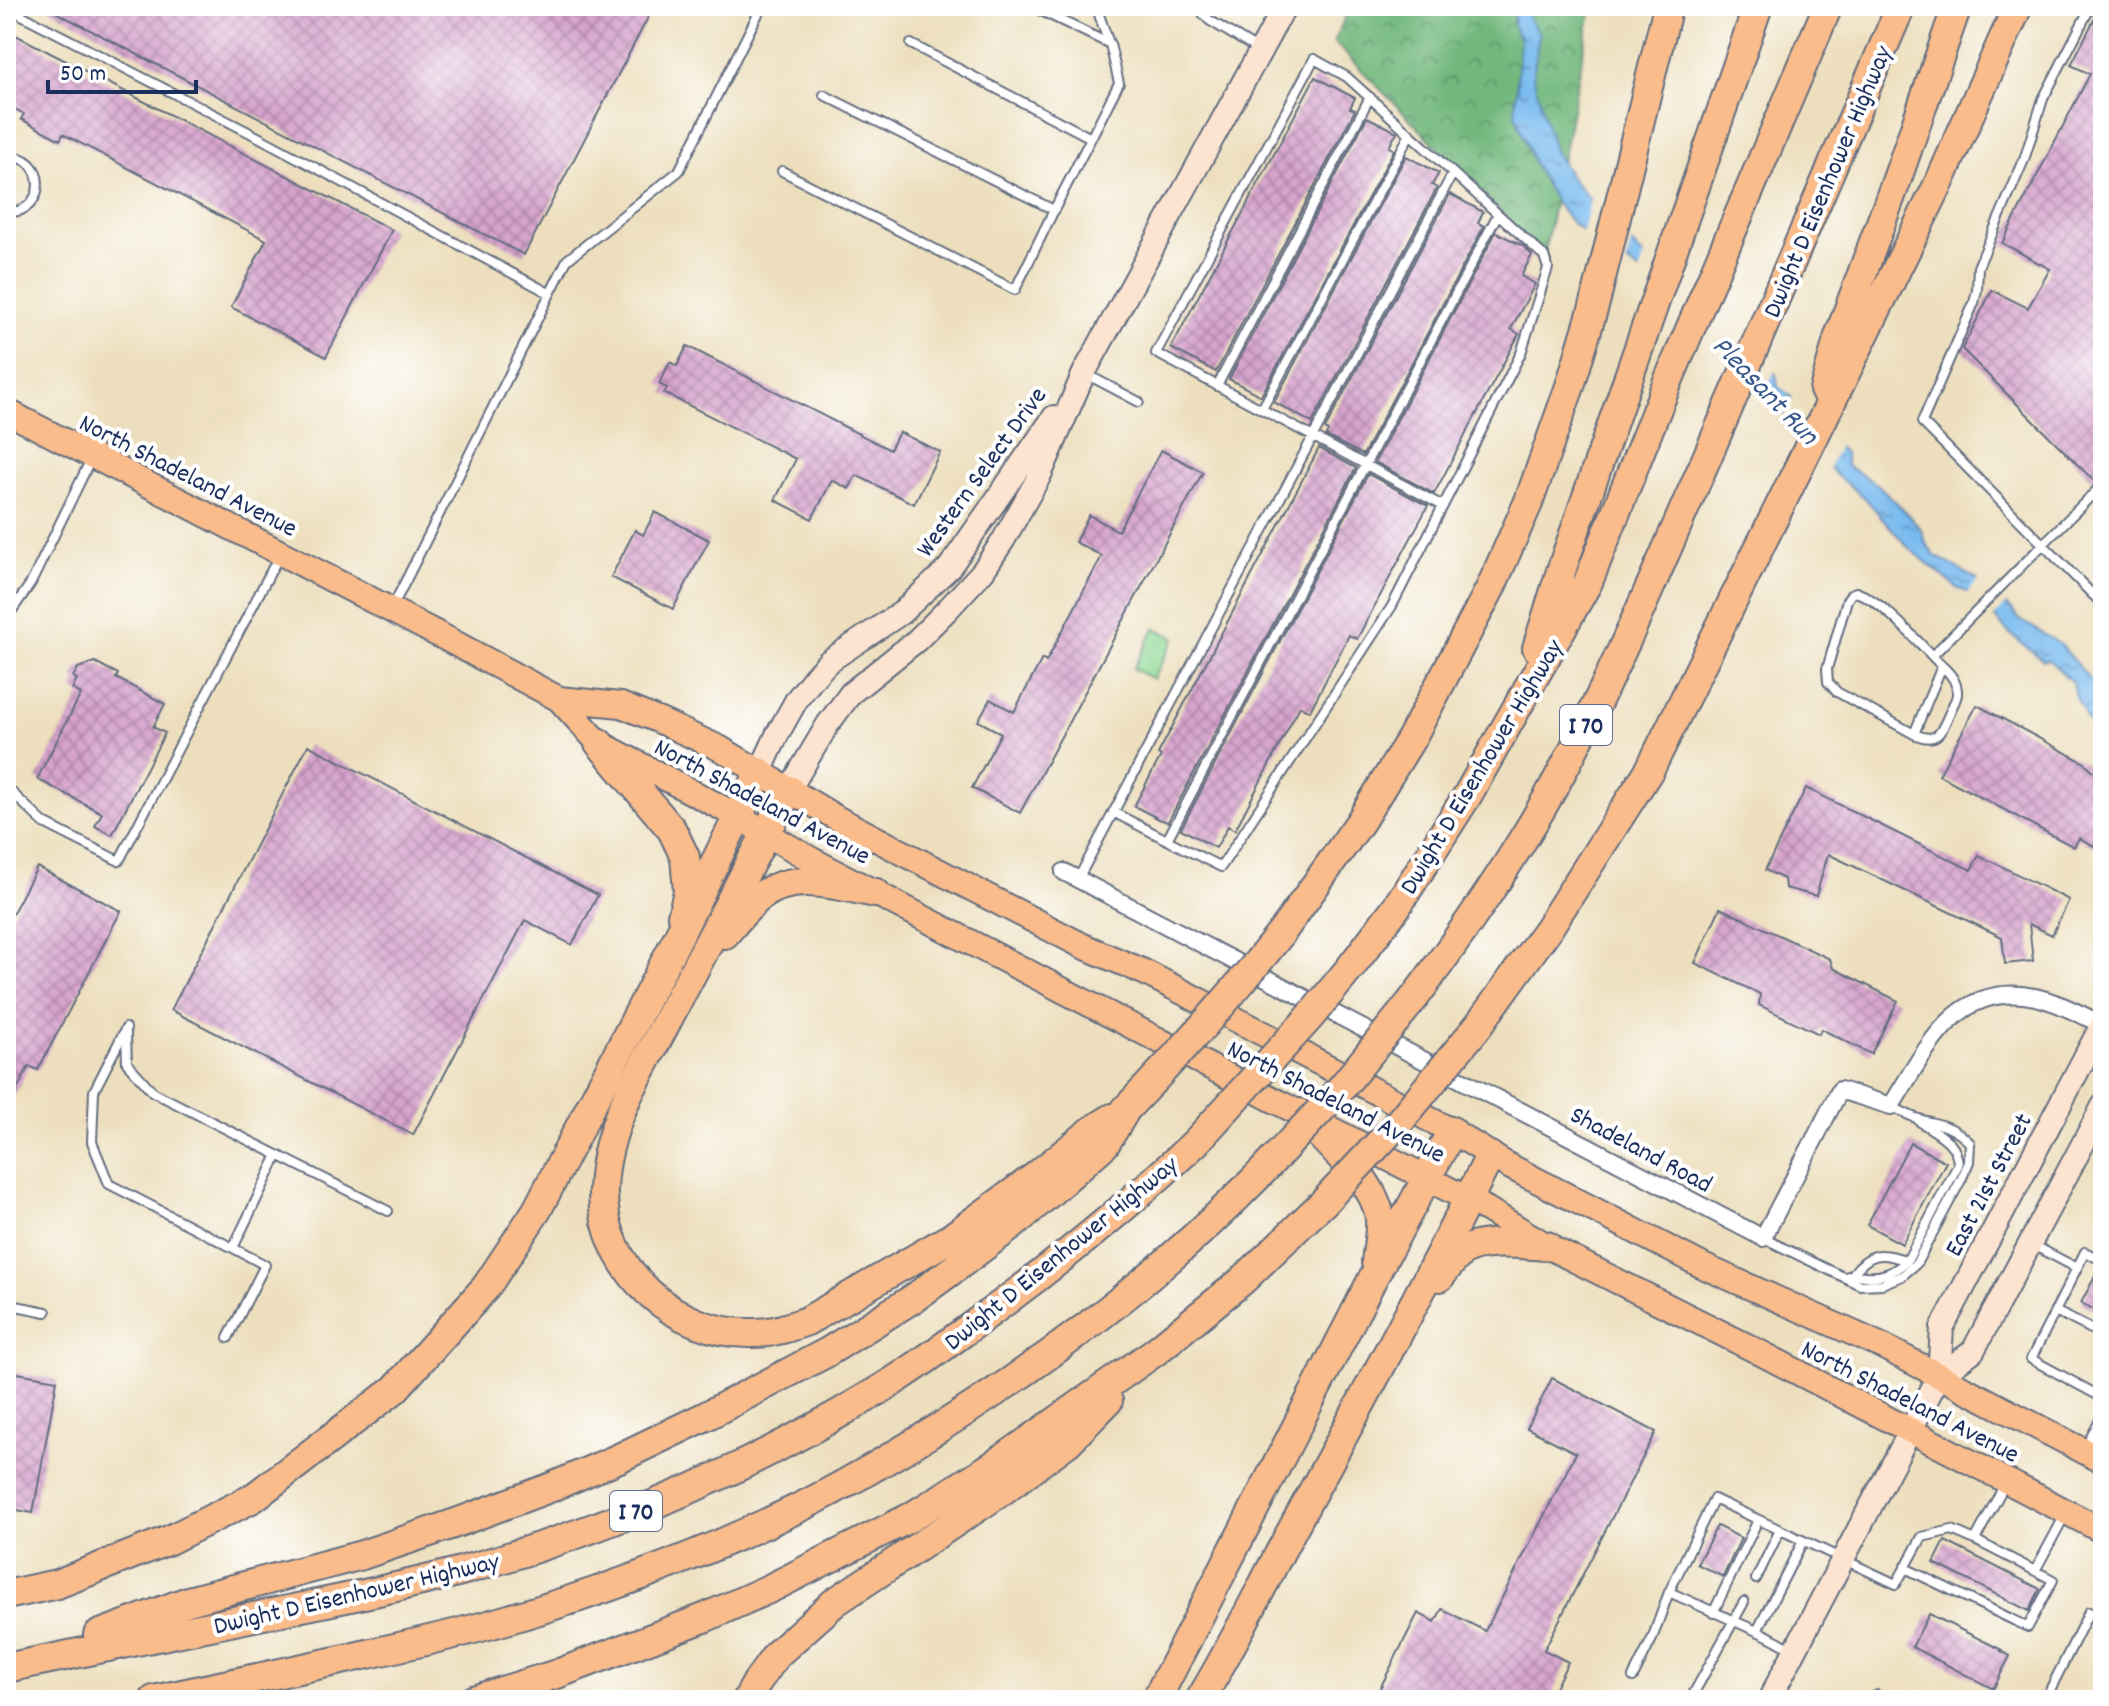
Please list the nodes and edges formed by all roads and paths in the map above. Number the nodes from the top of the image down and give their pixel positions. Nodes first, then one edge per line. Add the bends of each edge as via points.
1 (762, 6) edge
2 (1031, 6) edge
3 (1096, 6) edge
4 (1196, 6) edge
5 (1285, 6) edge
6 (1652, 6) edge
7 (1668, 6) edge
8 (1758, 6) edge
9 (1828, 6) edge
10 (1901, 6) edge
11 (1957, 6) edge
12 (2018, 6) edge
13 (2091, 6) edge
14 (6, 7) edge
15 (911, 44) dead end
16 (1110, 44) junction
17 (1260, 51) junction
18 (824, 95) dead end
19 (1370, 97) junction
20 (1635, 133) junction
21 (1410, 134) junction
22 (1091, 138) junction
23 (6, 157) edge
24 (782, 171) dead end
25 (1453, 173) junction
26 (1054, 210) junction
27 (6, 212) edge
28 (1498, 214) junction
29 (549, 293) junction
30 (1837, 371) junction
31 (1084, 373) junction
32 (1217, 386) junction
33 (1139, 402) dead end
34 (1262, 409) junction
35 (6, 411) edge
36 (1313, 437) junction
37 (93, 456) junction
38 (1365, 464) junction
39 (2100, 487) dead end
40 (1443, 506) junction
41 (2043, 546) junction
42 (280, 553) junction
43 (2103, 605) edge
44 (391, 610) junction
45 (6, 619) edge
46 (1932, 656) junction
47 (1942, 666) junction
48 (559, 699) junction
49 (1520, 703) junction
50 (1914, 734) junction
51 (599, 743) junction
52 (760, 772) junction
53 (6, 787) edge
54 (789, 790) junction
55 (1113, 812) junction
56 (739, 818) junction
57 (766, 833) junction
58 (1167, 840) junction
59 (1071, 875) joint
60 (876, 893) junction
61 (677, 939) junction
62 (695, 967) junction
63 (2103, 1025) edge
64 (1891, 1106) junction
65 (2103, 1106) edge
66 (1126, 1109) junction
67 (1299, 1113) junction
68 (1915, 1118) junction
69 (1452, 1131) junction
70 (278, 1155) junction
71 (1490, 1156) junction
72 (1427, 1178) junction
73 (1468, 1200) junction
74 (388, 1211) dead end
75 (1763, 1238) junction
76 (2030, 1243) junction
77 (1547, 1246) junction
78 (233, 1248) junction
79 (1907, 1261) junction
80 (2103, 1261) edge
81 (2077, 1268) junction
82 (1374, 1276) junction
83 (1848, 1276) junction
84 (6, 1304) edge
85 (1415, 1304) junction
86 (2055, 1311) junction
87 (46, 1312) dead end
88 (2103, 1335) edge
89 (228, 1338) dead end
90 (1156, 1351) junction
91 (1939, 1376) junction
92 (2103, 1398) edge
93 (2103, 1415) edge
94 (1910, 1431) junction
95 (2093, 1456) edge
96 (2006, 1481) junction
97 (2066, 1512) junction
98 (1758, 1520) junction
99 (1780, 1530) junction
100 (2103, 1531) edge
101 (1975, 1540) junction
102 (1803, 1541) junction
103 (1842, 1560) junction
104 (1905, 1568) junction
105 (2035, 1571) junction
106 (1756, 1579) dead end
107 (1669, 1592) junction
108 (6, 1595) edge
109 (1744, 1602) dead end
110 (1713, 1613) junction
111 (2103, 1619) edge
112 (1734, 1622) junction
113 (1757, 1631) junction
114 (1795, 1650) junction
115 (12, 1667) edge
116 (1633, 1677) dead end
117 (154, 1700) edge
118 (473, 1700) edge
119 (747, 1700) edge
120 (1156, 1700) edge
121 (1200, 1700) edge
122 (1690, 1700) edge
123 (1769, 1700) edge
124 (1874, 1700) edge
125 (1887, 1700) edge
126 (2045, 1700) edge

1 - 29 lane via 679,171 567,260
2 - 16 lane
3 - 16 lane
4 - 17 lane
5 - 17 street, Western Select Drive
6 - 20 highway
7 - 20 highway
8 - 49 highway
9 - 49 highway, Dwight D Eisenhower Highway / I 70 via 1588,582
10 - 117 highway, Dwight D Eisenhower Highway / I 70, bridge via 1718,431 1566,765 1508,864 1415,997 1343,1086 1215,1219 1031,1369 885,1461 791,1512 652,1572 505,1621
11 - 30 highway via 1839,336
12 - 30 highway via 1940,181
13 - 41 lane via 2043,99 2024,160 1978,267 1974,303 1922,422
14 - 29 lane
15 - 22 lane
16 - 22 lane via 1119,83
17 - 31 street, Western Select Drive
18 - 26 lane
19 - 21 lane
19 - 32 lane
19 - 32 lane via 1314,59 1156,353
20 - 66 highway, bridge via 1595,303 1546,457 1446,676 1387,781 1282,932 1238,988
21 - 25 lane
21 - 34 lane
22 - 26 lane
23 - 27 lane via 19,157 32,166 39,187 27,207
24 - 26 lane via 1015,290
25 - 28 lane
25 - 36 lane
28 - 38 lane
28 - 40 lane via 1544,256 1548,268 1521,353
29 - 44 lane
30 - 90 highway, bridge via 1788,490 1650,769 1548,929 1409,1111 1243,1280
31 - 33 lane
31 - 52 street, Western Select Drive via 949,568 901,613 816,675 797,699
31 - 54 street, Western Select Drive via 1040,475 983,571 917,640 851,693
32 - 34 lane
34 - 36 lane
35 - 37 main road, North Shadeland Avenue
36 - 38 lane
36 - 55 lane
37 - 42 main road, North Shadeland Avenue
37 - 45 lane via 31,583
38 - 40 lane
38 - 58 lane
39 - 41 lane
40 - 58 lane via 1392,606 1221,867
41 - 43 lane
41 - 46 lane
42 - 44 main road, North Shadeland Avenue
42 - 53 lane via 119,861 44,823
44 - 48 main road, North Shadeland Avenue
46 - 47 lane
46 - 50 lane via 1871,599 1851,594 1827,669 1828,682
47 - 50 lane
47 - 50 lane via 1955,681 1957,695 1940,734
48 - 51 main road, North Shadeland Avenue
48 - 52 main road, North Shadeland Avenue via 621,705
49 - 115 highway, Dwight D Eisenhower Highway / I 70, bridge via 1397,906 1309,1018 1195,1143 1040,1275 905,1374 773,1449 675,1496 547,1543 380,1591
51 - 56 main road, North Shadeland Avenue
51 - 61 highway via 672,830 685,857 688,892
52 - 54 main road, North Shadeland Avenue
52 - 56 highway
54 - 57 highway
54 - 69 main road, North Shadeland Avenue via 1069,939 1144,972
55 - 58 lane
55 - 59 lane
56 - 57 main road, North Shadeland Avenue
56 - 61 highway
57 - 60 main road, North Shadeland Avenue
57 - 62 highway
59 - 75 street, Shadeland Road
60 - 62 highway via 812,882 782,884 752,903
60 - 67 main road, North Shadeland Avenue
61 - 108 highway via 537,1210 486,1287 395,1389 253,1498 169,1540 57,1584
62 - 66 highway via 613,1126 603,1191 612,1236 628,1269 660,1303 700,1325 754,1333 782,1330 816,1317 952,1237
63 - 64 street via 2031,996 1980,1001 1947,1022
63 - 91 street, East 21st Street via 1942,1328
64 - 68 lane
64 - 75 street via 1840,1090
65 - 76 street, East 21st Street
66 - 115 highway via 1105,1144 1014,1224 914,1298 826,1353 704,1417 552,1487 456,1523 362,1555 188,1601
67 - 72 main road, North Shadeland Avenue
67 - 82 highway via 1363,1180 1377,1205 1381,1218
68 - 79 lane via 1951,1143 1958,1165
68 - 83 lane via 1960,1133 1970,1143 1969,1162 1916,1264 1882,1284 1860,1285
69 - 71 main road, North Shadeland Avenue
69 - 72 highway
70 - 74 lane
70 - 78 lane
70 - 78 lane via 153,1092 127,1063 126,1028 94,1091 92,1142 109,1184
71 - 73 highway
71 - 91 main road, North Shadeland Avenue via 1703,1266
72 - 73 main road, North Shadeland Avenue
72 - 82 highway
73 - 77 main road, North Shadeland Avenue
73 - 85 highway
75 - 83 lane
76 - 81 lane
76 - 91 street, East 21st Street via 1973,1351
77 - 85 highway via 1474,1246 1462,1252
77 - 94 main road, North Shadeland Avenue
78 - 89 lane via 265,1265
79 - 83 lane via 1879,1277
79 - 83 lane via 1875,1255
80 - 81 lane via 2085,1252
81 - 86 lane
82 - 120 highway
84 - 87 lane
85 - 121 highway
86 - 88 lane
86 - 92 lane via 2031,1359
90 - 118 highway via 911,1517 704,1618
90 - 119 highway via 1068,1442 802,1630 777,1654
91 - 94 street, East 21st Street
91 - 95 main road, North Shadeland Avenue
93 - 95 lane
94 - 96 main road, North Shadeland Avenue
94 - 103 street, East 21st Street
96 - 97 main road, North Shadeland Avenue
96 - 101 lane
97 - 100 main road, North Shadeland Avenue
97 - 105 lane
98 - 99 lane
98 - 107 lane via 1714,1499
98 - 110 lane
99 - 102 lane
99 - 106 lane
101 - 104 lane via 1952,1530 1922,1537
101 - 105 lane
102 - 103 lane
102 - 113 lane
103 - 104 lane via 1896,1584
103 - 114 street, East 21st Street
104 - 105 lane via 2028,1627 2053,1580
107 - 110 lane
107 - 116 lane
109 - 112 lane
110 - 112 lane
111 - 126 lane via 2089,1612
112 - 113 lane
112 - 122 lane
113 - 114 lane
114 - 123 street, East 21st Street
124 - 125 lane via 1877,1695

